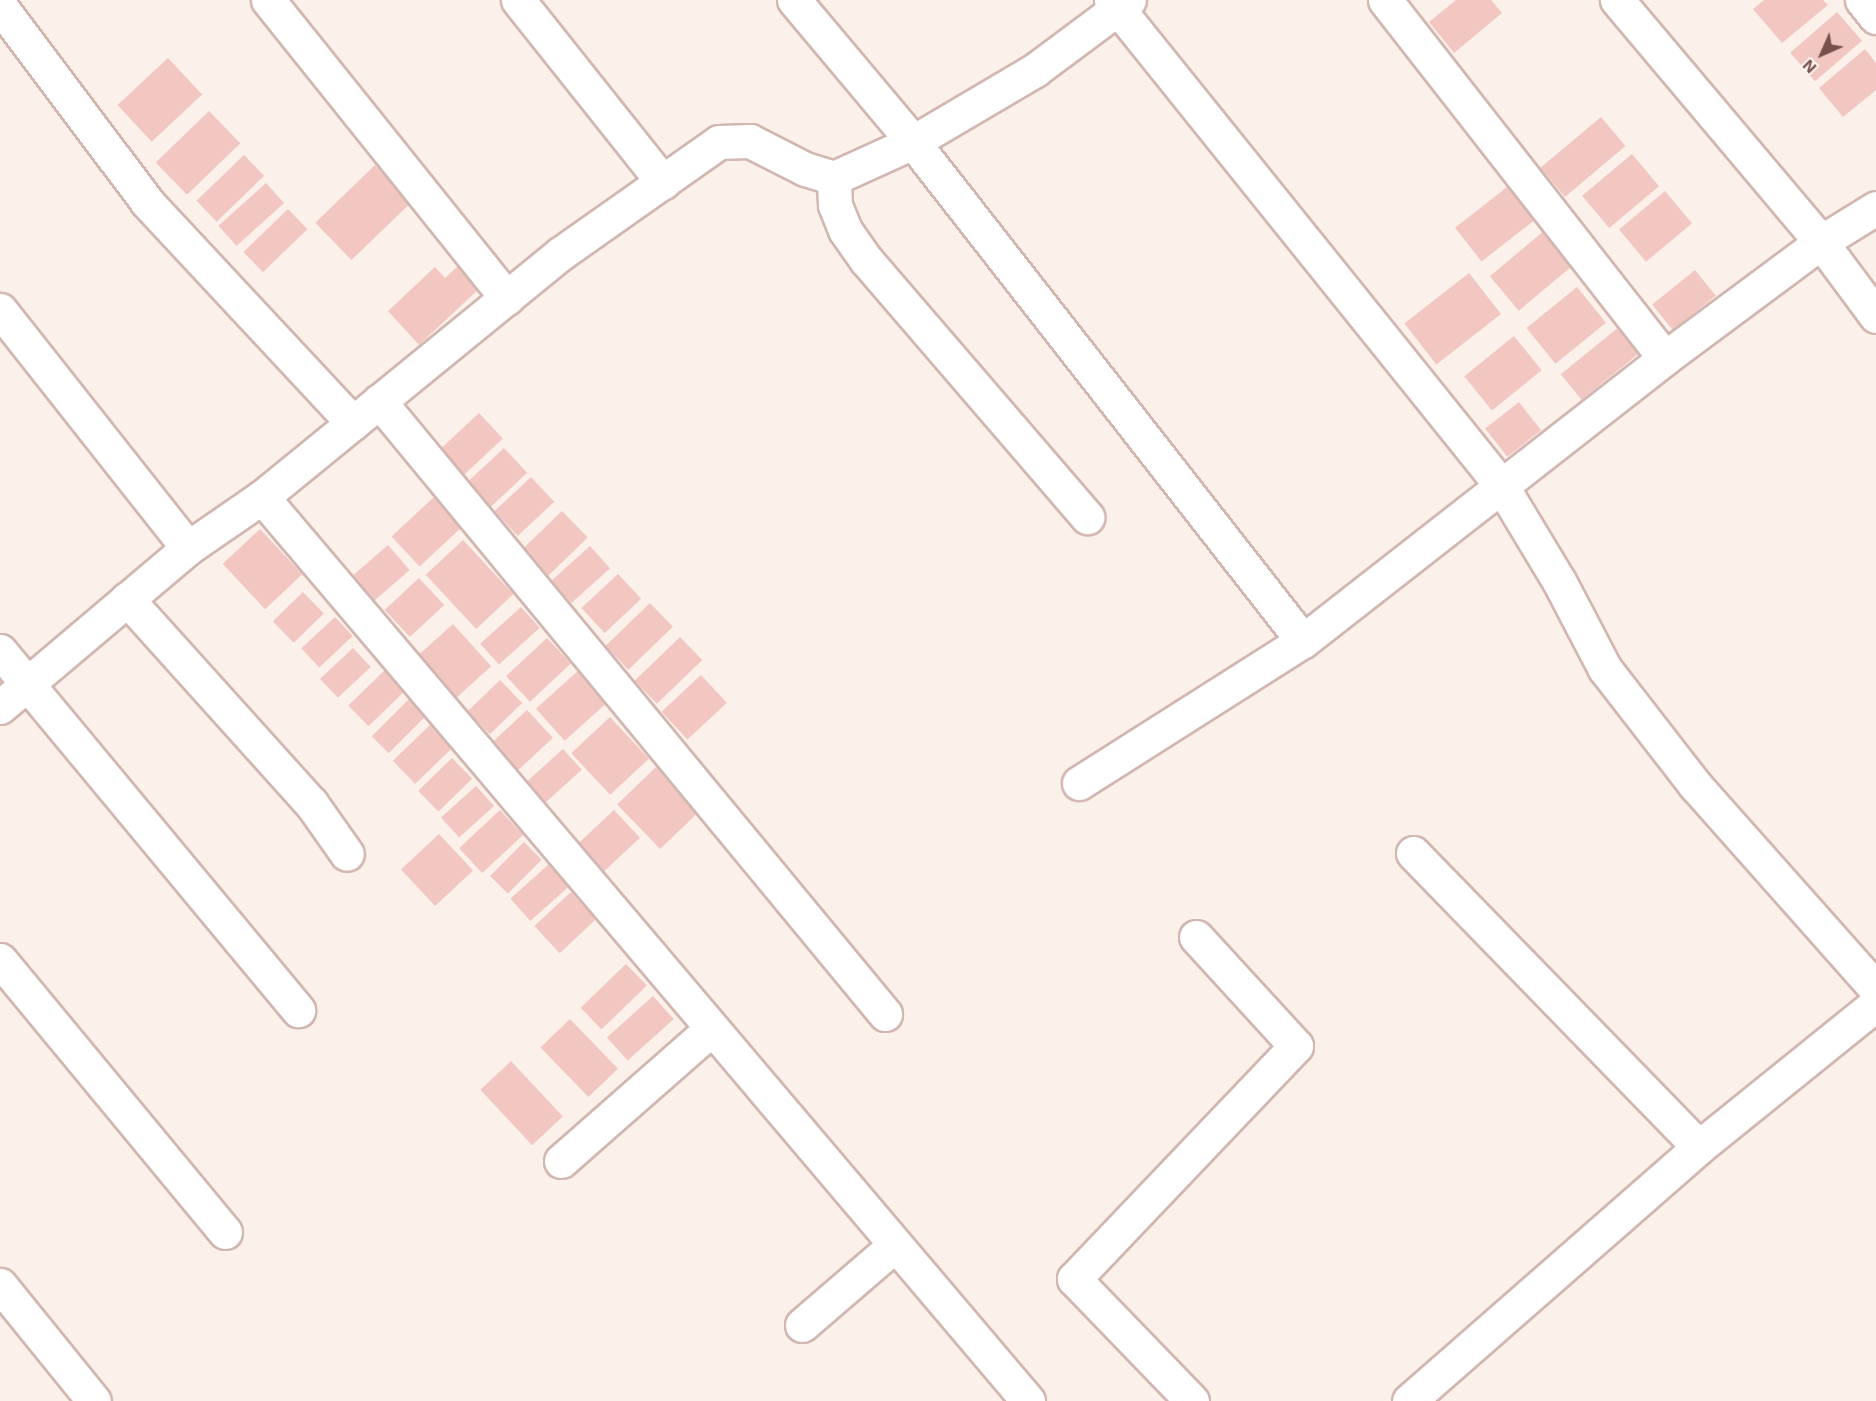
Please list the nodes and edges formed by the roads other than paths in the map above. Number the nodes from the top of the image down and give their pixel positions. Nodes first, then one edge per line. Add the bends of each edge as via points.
1 (268, 0) edge
2 (518, 0) edge
3 (794, 0) edge
4 (1385, 0) edge
5 (1617, 0) edge
6 (1119, 3) edge
7 (0, 6) edge
8 (913, 142) junction
9 (834, 178) junction
10 (663, 182) junction
11 (1876, 208) edge
12 (1821, 242) junction
13 (507, 298) junction
14 (0, 310) edge
15 (1876, 316) edge
16 (1665, 358) junction
17 (380, 401) junction
18 (352, 423) junction
19 (1501, 485) junction
20 (262, 497) junction
21 (1088, 517) dead end
22 (188, 548) junction
23 (128, 599) junction
24 (1303, 641) junction
25 (0, 651) edge
26 (27, 684) junction
27 (0, 706) edge
28 (1079, 783) dead end
29 (1413, 853) dead end
30 (347, 854) dead end
31 (1196, 937) dead end
32 (0, 960) edge
33 (1876, 989) edge
34 (1876, 1004) edge
35 (298, 1010) dead end
36 (885, 1014) dead end
37 (711, 1029) junction
38 (1699, 1147) junction
39 (561, 1161) dead end
40 (225, 1232) dead end
41 (895, 1245) junction
42 (0, 1285) edge
43 (802, 1325) dead end
44 (94, 1401) edge
45 (1028, 1401) edge
46 (1192, 1401) edge
47 (1409, 1401) edge

1 - 13 street
2 - 10 street
3 - 8 street
4 - 16 street
5 - 12 street
6 - 8 street via 1035,70
6 - 19 street
7 - 18 street via 147,202
8 - 9 street
8 - 24 street
9 - 10 street via 805,169 750,141 719,142
9 - 21 street via 835,205 845,230 867,261
10 - 13 street via 560,254
11 - 12 street
12 - 15 street
12 - 16 street
13 - 17 street
14 - 22 street
16 - 19 street
17 - 18 street
17 - 36 street
18 - 20 street
19 - 24 street
19 - 33 street via 1559,581 1605,669 1695,785
20 - 22 street
20 - 37 street
22 - 23 street
23 - 26 street
23 - 30 street via 311,803
24 - 28 street
25 - 26 street
26 - 27 street
26 - 35 street
29 - 38 street
31 - 46 street via 1296,1046 1074,1279
32 - 40 street
34 - 38 street
37 - 39 street
37 - 41 street
38 - 47 street
41 - 43 street
41 - 45 street
42 - 44 street

